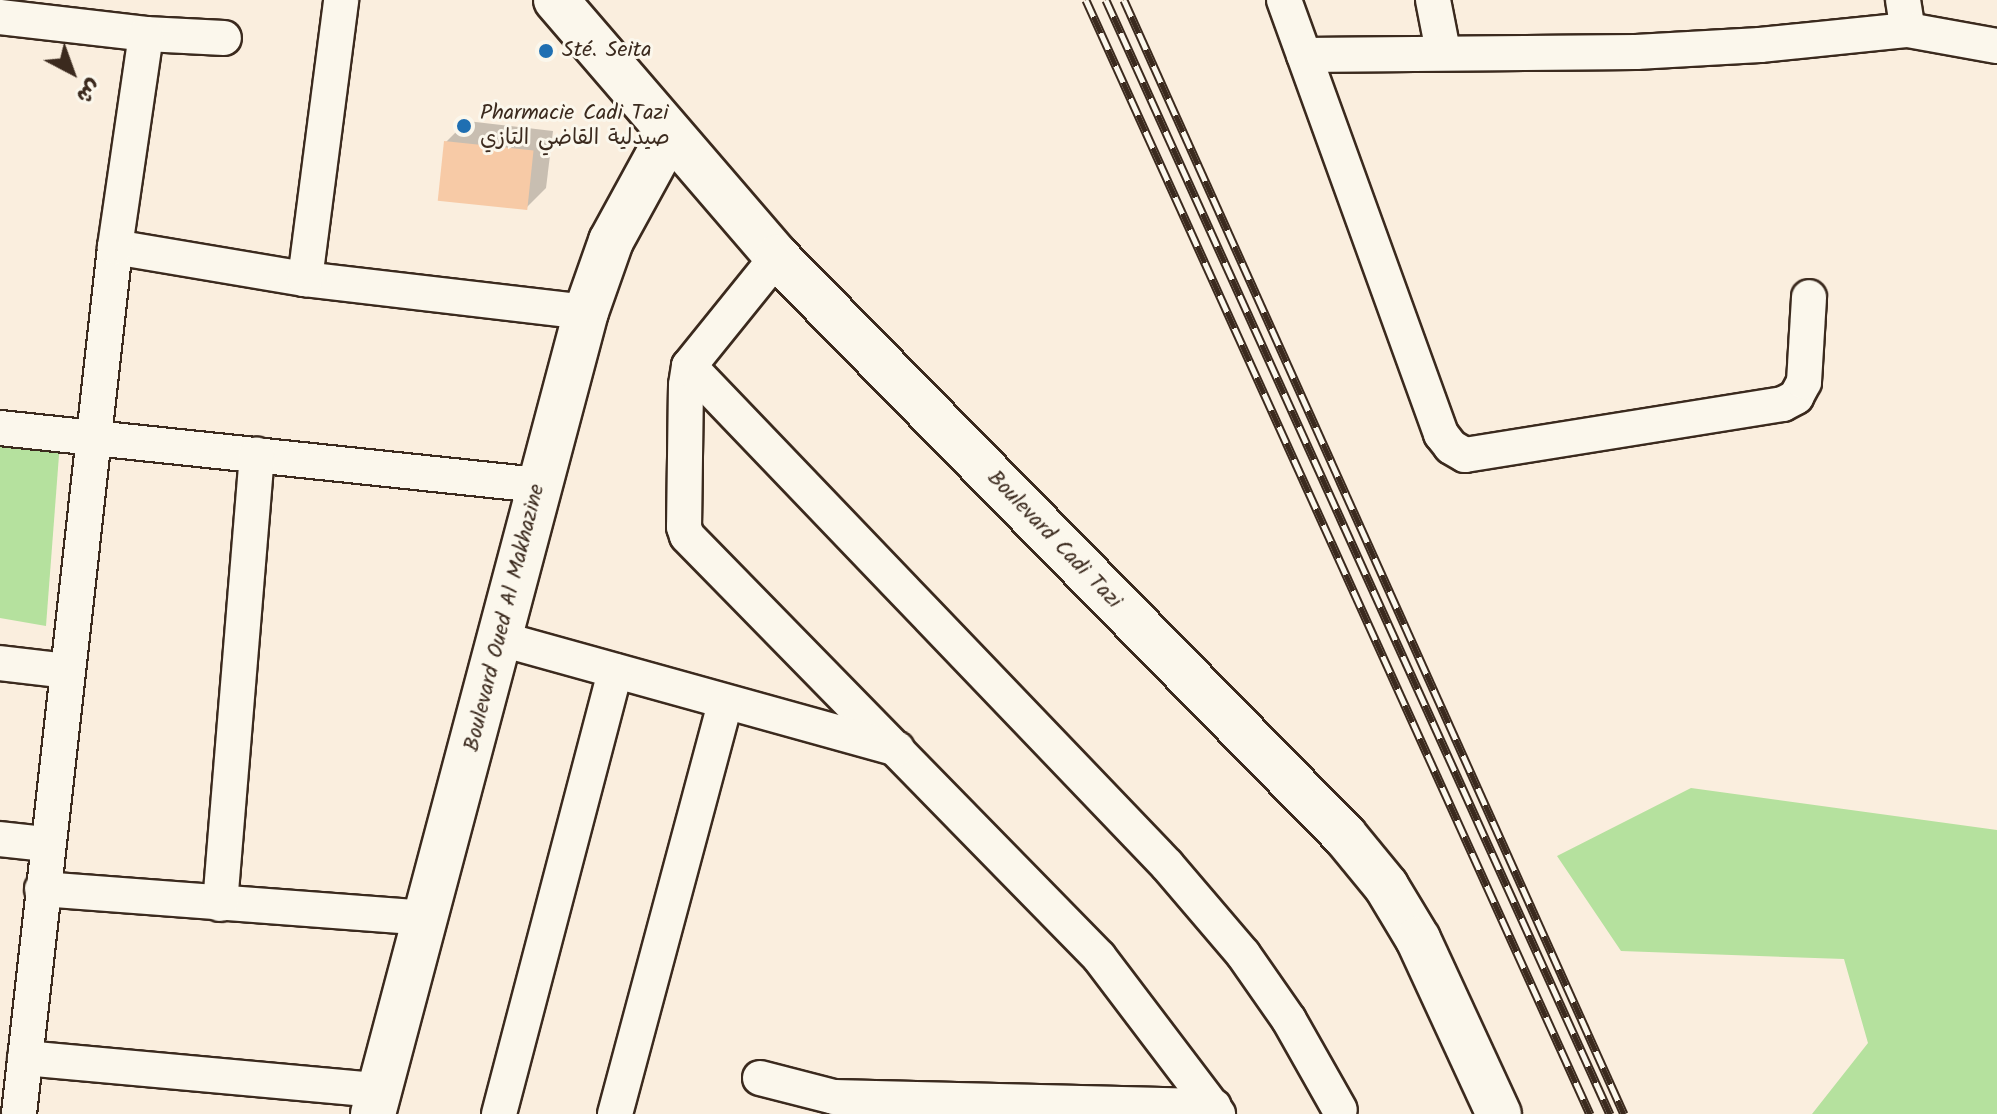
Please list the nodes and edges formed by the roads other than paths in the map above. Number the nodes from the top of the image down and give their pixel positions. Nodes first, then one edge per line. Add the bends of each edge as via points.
1 (341, 0) edge
2 (556, 0) edge
3 (1284, 0) edge
4 (1433, 0) edge
5 (1906, 15) edge
6 (0, 17) edge
7 (146, 34) junction
8 (224, 38) dead end
9 (1997, 46) edge
10 (1443, 51) junction
11 (1304, 55) junction
12 (669, 135) junction
13 (115, 247) junction
14 (777, 257) junction
15 (305, 279) junction
16 (1809, 297) dead end
17 (586, 312) junction
18 (689, 366) junction
19 (0, 428) edge
20 (95, 439) junction
21 (257, 455) junction
22 (538, 485) junction
23 (501, 639) junction
24 (0, 663) edge
25 (67, 671) junction
26 (615, 671) junction
27 (725, 704) junction
28 (898, 750) junction
29 (0, 839) edge
30 (46, 844) junction
31 (42, 889) junction
32 (220, 904) junction
33 (427, 918) junction
34 (25, 1058) junction
35 (760, 1078) dead end
36 (376, 1102) edge
37 (1216, 1110) edge
38 (1340, 1110) dead end
39 (19, 1114) edge
40 (499, 1114) edge
41 (615, 1114) edge
42 (1499, 1114) edge

1 - 15 street
2 - 12 street, Boulevard Cadi Tazi
3 - 11 street
4 - 10 street
5 - 9 street
5 - 10 street via 1760,45 1636,52
6 - 7 street
7 - 8 street
7 - 13 street
10 - 11 street
11 - 16 street via 1441,434 1465,455 1783,404 1796,397 1804,382
12 - 14 street, Boulevard Cadi Tazi
12 - 17 street, Boulevard Oued Al Makhazine via 611,241
13 - 15 street
13 - 20 street
14 - 18 street
14 - 42 street, Boulevard Cadi Tazi via 1345,836 1386,886 1418,939
15 - 17 street
17 - 22 street, Boulevard Oued Al Makhazine
18 - 28 street via 687,536
18 - 38 street via 1167,865 1243,954 1289,1020
19 - 20 street
20 - 21 street
20 - 25 street
21 - 22 street
21 - 32 street
22 - 23 street, Boulevard Oued Al Makhazine
23 - 26 street
23 - 33 street, Boulevard Oued Al Makhazine
24 - 25 street
25 - 30 street
26 - 27 street
26 - 40 street
27 - 28 street
27 - 41 street
28 - 37 street via 1099,957
29 - 30 street
30 - 31 street
31 - 32 street
31 - 34 street
32 - 33 street
33 - 36 street, Boulevard Oued Al Makhazine
34 - 36 street
34 - 39 street
35 - 37 street via 834,1097

